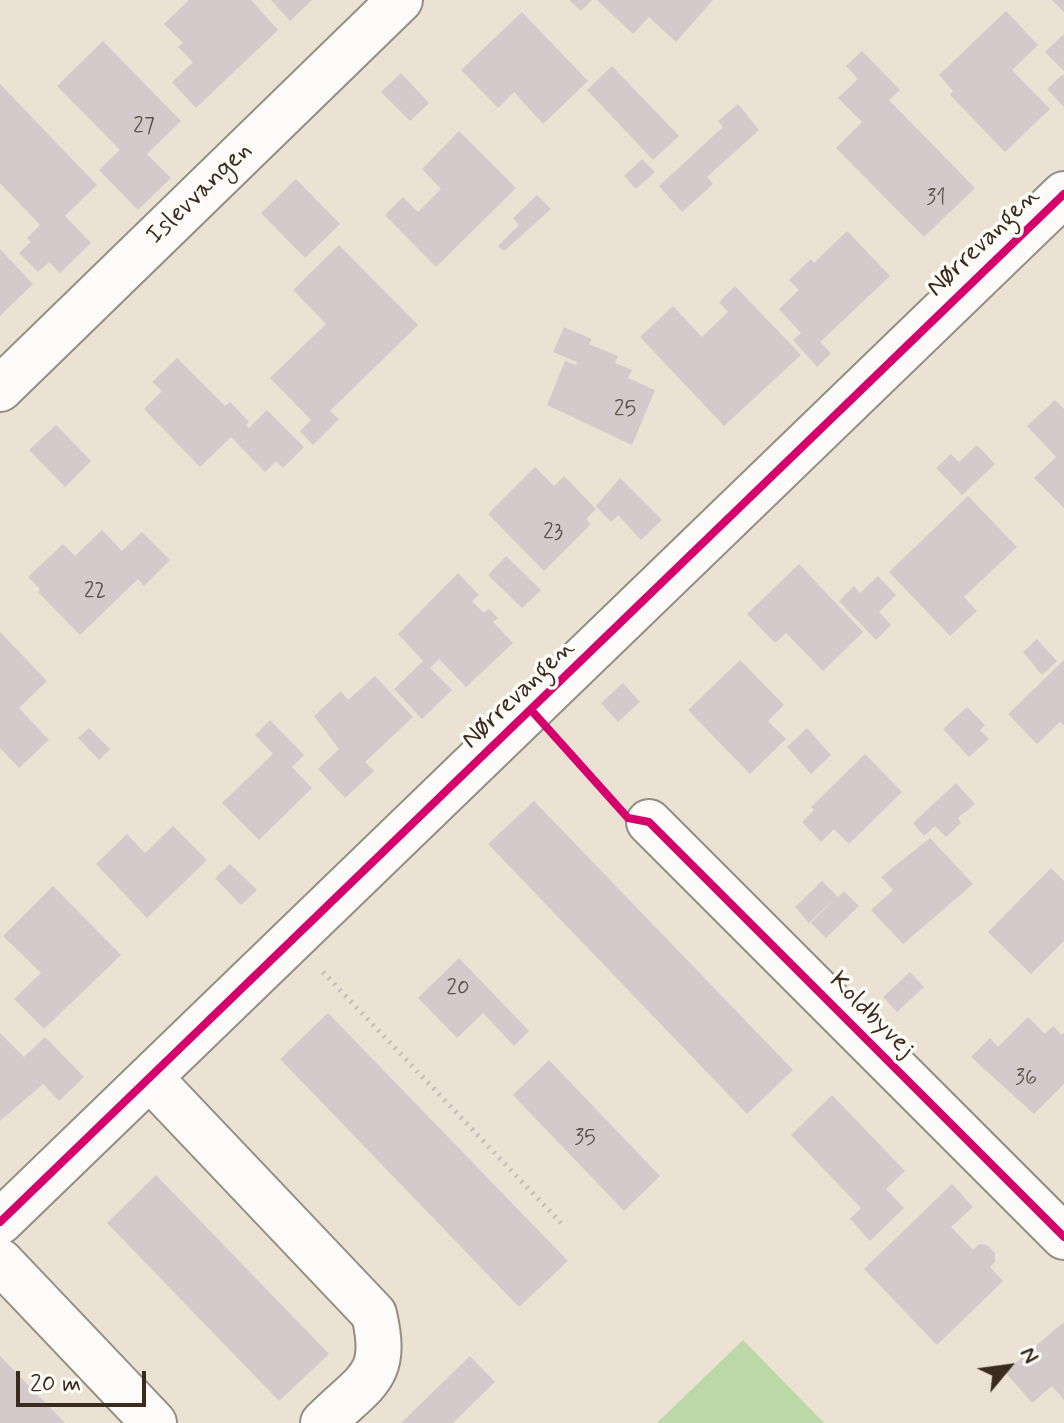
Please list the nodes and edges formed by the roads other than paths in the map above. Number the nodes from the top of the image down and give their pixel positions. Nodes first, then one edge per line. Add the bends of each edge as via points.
1 (400, 0) edge
2 (1064, 194) edge
3 (0, 389) edge
4 (649, 822) dead end
5 (150, 1078) junction
6 (0, 1222) edge
7 (1064, 1237) edge
8 (0, 1261) edge
9 (154, 1423) edge
10 (323, 1423) edge

1 - 3 street, Islevvangen
2 - 5 street, Nørrevangen
4 - 7 street, Koldbyvej
5 - 6 street, Nørrevangen
5 - 10 street via 374,1314 382,1346 377,1369
8 - 9 street

